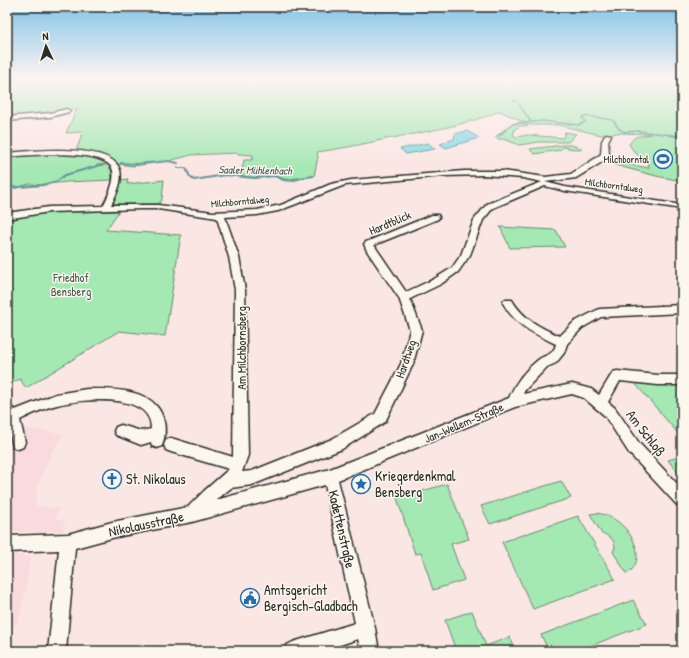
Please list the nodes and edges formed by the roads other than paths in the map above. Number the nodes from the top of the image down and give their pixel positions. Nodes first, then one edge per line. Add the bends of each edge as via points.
1 (67, 111) dead end
2 (7, 119) edge
3 (608, 135) dead end
4 (7, 155) edge
5 (543, 182) junction
6 (682, 207) edge
7 (106, 208) junction
8 (220, 215) junction
9 (7, 216) edge
10 (435, 217) dead end
11 (404, 298) junction
12 (508, 304) dead end
13 (682, 309) edge
14 (562, 342) junction
15 (682, 380) edge
16 (514, 402) junction
17 (601, 403) junction
18 (10, 414) edge
19 (121, 431) dead end
20 (18, 442) dead end
21 (171, 446) dead end
22 (237, 465) junction
23 (330, 476) junction
24 (228, 481) junction
25 (682, 500) edge
26 (192, 514) junction
27 (68, 542) junction
28 (7, 544) edge
29 (366, 628) junction
30 (57, 651) edge
31 (292, 651) edge
32 (370, 651) edge

1 - 2 street
3 - 5 street via 605,141 605,154 599,160 573,176
4 - 7 street via 85,153 108,160 114,164 117,176
5 - 6 street, Milchborntalweg via 565,189
5 - 8 street, Milchborntalweg via 509,173 493,172 412,176 350,183 332,187 276,209
5 - 11 street via 490,206 480,216 467,251 456,269
7 - 8 street, Milchborntalweg via 158,207 202,215
7 - 9 street, Milchborntalweg via 40,210
8 - 22 street, Am Milchbornsberg via 232,247 241,295 241,455
10 - 11 street, Hardtblick via 369,244
11 - 24 street, Hardtweg via 416,330 406,364 380,418 337,444 252,478
12 - 14 street via 529,326
13 - 14 street, Jan-Wellem-Straße via 599,313 578,325
14 - 16 street, Jan-Wellem-Straße via 560,350 552,360 543,363 520,387
15 - 17 street via 617,376
16 - 17 street, Am Schloß via 572,389 587,393
16 - 23 street, Jan-Wellem-Straße
17 - 25 street, Am Schloß via 634,448
18 - 19 street via 55,400 114,394 141,401 153,410 159,424 157,438 141,438
18 - 20 street
21 - 22 street
22 - 24 street, Am Milchbornsberg via 235,473
23 - 26 street, Nikolausstraße
23 - 29 street, Kadettenstraße
24 - 26 street
26 - 27 street, Nikolausstraße via 112,530
27 - 28 street, Nikolausstraße
27 - 30 street
29 - 31 street
29 - 32 street, Kadettenstraße

